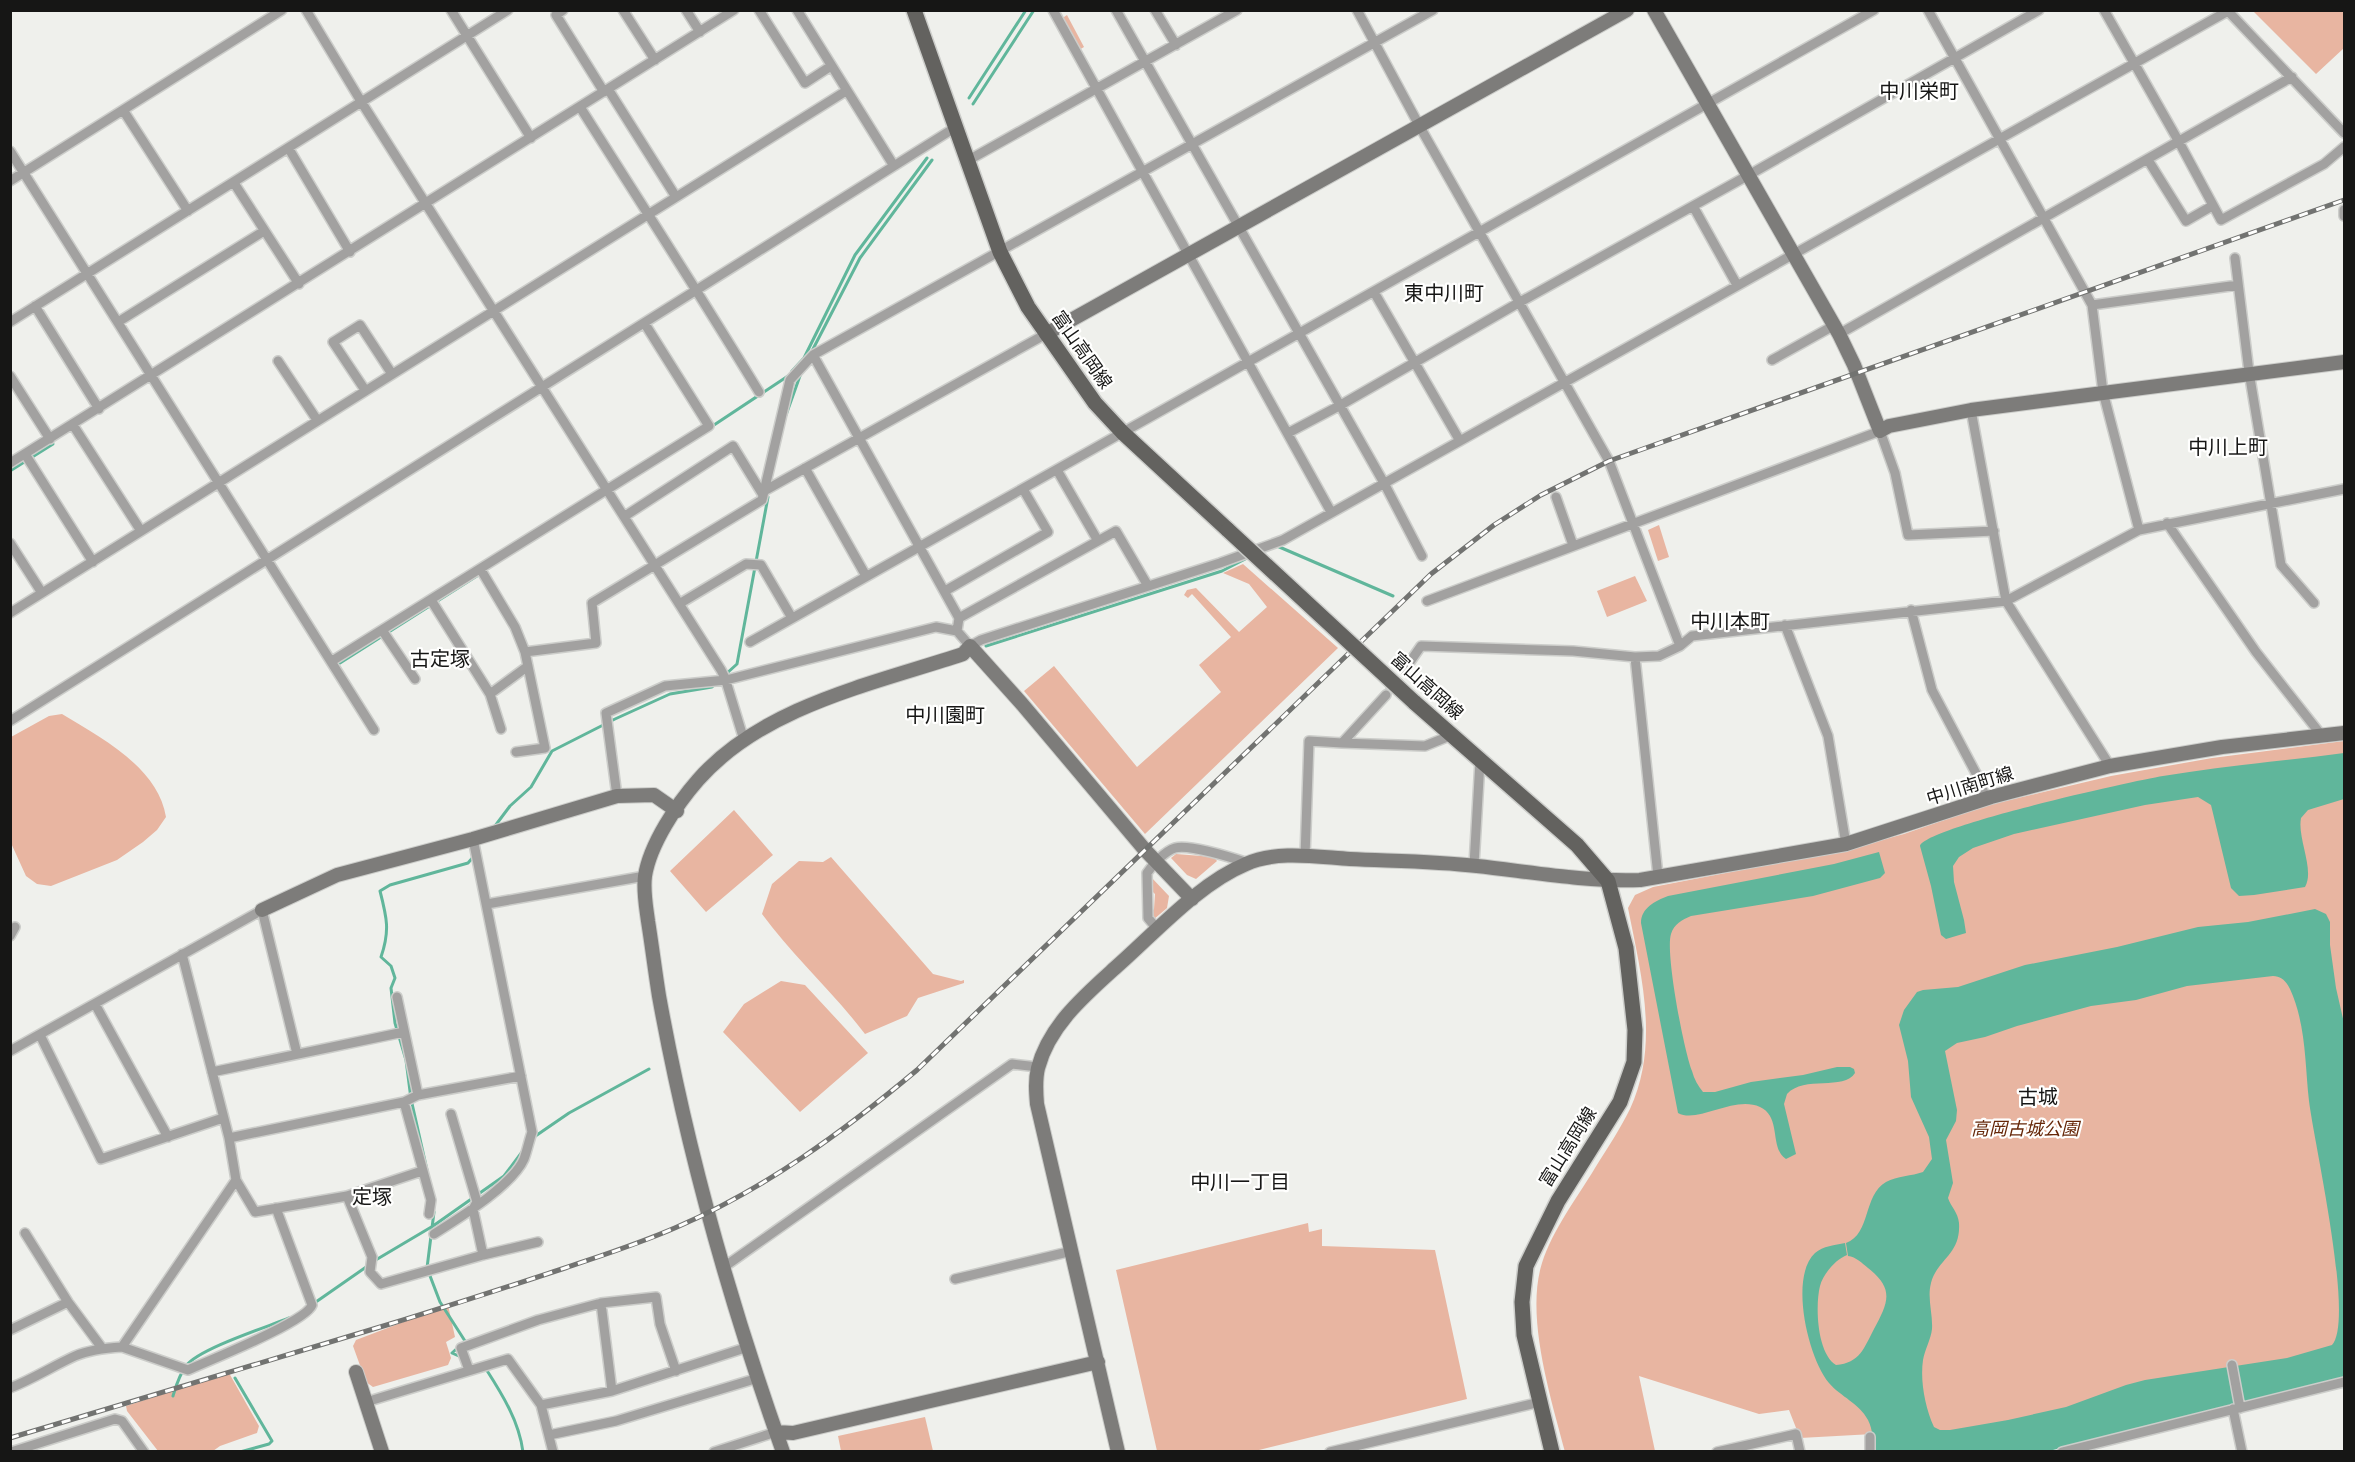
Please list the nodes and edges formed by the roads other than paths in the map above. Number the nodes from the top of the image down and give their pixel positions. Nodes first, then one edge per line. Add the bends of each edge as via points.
1 (282, 10) edge
2 (306, 10) edge
3 (451, 10) edge
4 (508, 10) edge
5 (563, 10) edge
6 (623, 10) edge
7 (686, 10) edge
8 (759, 10) edge
9 (797, 10) edge
10 (914, 10) edge
11 (1116, 10) edge
12 (1155, 10) edge
13 (1237, 10) edge
14 (1357, 10) edge
15 (1433, 10) edge
16 (1627, 10) edge
17 (1654, 10) edge
18 (1874, 10) edge
19 (1928, 10) edge
20 (2039, 10) edge
21 (2104, 10) edge
22 (1055, 11) edge
23 (2228, 11) edge
24 (728, 12) edge
25 (700, 32) junction
26 (467, 36) junction
27 (1376, 43) junction
28 (1176, 45) junction
29 (1954, 58) junction
30 (655, 60) junction
31 (1144, 62) junction
32 (2135, 63) junction
33 (831, 66) junction
34 (2292, 77) junction
35 (1096, 89) junction
36 (606, 91) junction
37 (846, 91) junction
38 (362, 103) junction
39 (1706, 104) junction
40 (580, 107) junction
41 (123, 110) junction
42 (956, 127) junction
43 (1420, 127) junction
44 (2344, 133) edge
45 (531, 138) junction
46 (2000, 138) junction
47 (2179, 142) junction
48 (1190, 144) junction
49 (2344, 147) edge
50 (289, 149) junction
51 (10, 151) edge
52 (2148, 160) junction
53 (967, 161) junction
54 (894, 166) junction
55 (1143, 172) junction
56 (24, 173) junction
57 (1747, 176) junction
58 (10, 181) edge
59 (234, 183) junction
60 (676, 196) junction
61 (426, 203) junction
62 (1693, 206) junction
63 (2212, 206) junction
64 (2344, 210) edge
65 (188, 211) junction
66 (647, 214) junction
67 (2344, 216) edge
68 (2044, 219) junction
69 (1239, 228) junction
70 (264, 231) junction
71 (1480, 231) junction
72 (350, 252) junction
73 (1000, 252) junction
74 (1793, 254) junction
75 (1188, 256) junction
76 (2235, 258) dead end
77 (87, 275) junction
78 (299, 284) junction
79 (1737, 285) junction
80 (2238, 285) junction
81 (698, 290) junction
82 (1374, 292) junction
83 (1520, 302) junction
84 (2092, 305) junction
85 (35, 306) junction
86 (494, 309) junction
87 (11, 321) edge
88 (118, 322) junction
89 (645, 324) junction
90 (1836, 330) junction
91 (1298, 332) junction
92 (1046, 334) junction
93 (813, 355) junction
94 (1772, 360) dead end
95 (278, 361) dead end
96 (1248, 361) junction
97 (2344, 362) edge
98 (1415, 363) junction
99 (2249, 372) junction
100 (392, 374) junction
101 (151, 375) junction
102 (10, 376) edge
103 (1565, 382) junction
104 (543, 388) junction
105 (365, 390) junction
106 (759, 392) dead end
107 (2103, 392) junction
108 (1339, 406) junction
109 (99, 409) junction
110 (1971, 410) junction
111 (317, 420) junction
112 (73, 425) junction
113 (1880, 430) junction
114 (1122, 432) junction
115 (1288, 433) junction
116 (859, 437) junction
117 (50, 439) junction
118 (1460, 441) junction
119 (28, 458) junction
120 (10, 463) edge
121 (805, 468) junction
122 (1057, 470) junction
123 (218, 483) junction
124 (1384, 483) junction
125 (1023, 489) junction
126 (2344, 489) edge
127 (608, 490) junction
128 (763, 493) junction
129 (1556, 497) dead end
130 (2270, 506) junction
131 (1331, 512) junction
132 (625, 516) junction
133 (2167, 523) junction
134 (1633, 524) junction
135 (141, 531) junction
136 (1994, 531) junction
137 (2139, 531) junction
138 (1098, 541) junction
139 (10, 543) edge
140 (1573, 545) junction
141 (920, 547) junction
142 (1422, 556) dead end
143 (268, 559) junction
144 (93, 562) junction
145 (655, 566) junction
146 (480, 570) junction
147 (866, 576) junction
148 (1148, 586) junction
149 (945, 591) junction
150 (42, 593) junction
151 (431, 600) junction
152 (2006, 601) junction
153 (1427, 602) dead end
154 (2314, 603) dead end
155 (679, 604) junction
156 (1911, 610) junction
157 (10, 613) edge
158 (792, 618) junction
159 (959, 618) junction
160 (1785, 625) junction
161 (382, 630) junction
162 (957, 631) junction
163 (750, 642) dead end
164 (970, 646) junction
165 (1680, 646) junction
166 (525, 652) junction
167 (1635, 657) junction
168 (332, 661) junction
169 (528, 666) junction
170 (1405, 669) tunnel mouth
171 (723, 677) junction
172 (415, 679) dead end
173 (490, 694) junction
174 (1386, 695) tunnel mouth
175 (10, 721) edge
176 (501, 729) dead end
177 (374, 730) dead end
178 (2344, 733) edge
179 (1452, 735) junction
180 (2322, 736) junction
181 (744, 740) junction
182 (1342, 743) junction
183 (516, 752) dead end
184 (1480, 761) junction
185 (2110, 766) junction
186 (617, 796) junction
187 (1986, 799) junction
188 (676, 811) junction
189 (473, 838) junction
190 (1846, 844) junction
191 (1305, 857) junction
192 (1157, 861) junction
193 (1248, 863) junction
194 (1474, 866) junction
195 (645, 876) junction
196 (1658, 876) junction
197 (1608, 881) junction
198 (1192, 899) junction
199 (487, 904) junction
200 (262, 910) junction
201 (1158, 930) junction
202 (182, 954) junction
203 (397, 998) dead end
204 (95, 1004) junction
205 (404, 1032) junction
206 (40, 1035) junction
207 (10, 1051) edge
208 (297, 1054) junction
209 (1038, 1067) junction
210 (212, 1072) junction
211 (521, 1076) junction
212 (418, 1095) junction
213 (404, 1102) junction
214 (451, 1114) dead end
215 (223, 1118) junction
216 (168, 1137) junction
217 (228, 1138) junction
218 (422, 1171) junction
219 (236, 1180) junction
220 (348, 1196) junction
221 (475, 1201) junction
222 (276, 1208) junction
223 (429, 1214) dead end
224 (25, 1233) dead end
225 (435, 1234) dead end
226 (538, 1242) dead end
227 (1072, 1251) junction
228 (483, 1255) junction
229 (724, 1266) junction
230 (955, 1280) dead end
231 (68, 1302) junction
232 (601, 1303) junction
233 (11, 1327) edge
234 (122, 1347) junction
235 (748, 1347) junction
236 (102, 1348) junction
237 (1098, 1362) junction
238 (2232, 1365) dead end
239 (469, 1370) junction
240 (676, 1371) junction
241 (356, 1372) dead end
242 (758, 1378) junction
243 (2344, 1382) edge
244 (10, 1388) edge
245 (612, 1391) junction
246 (366, 1402) junction
247 (1540, 1402) junction
248 (541, 1405) junction
249 (2236, 1409) junction
250 (776, 1432) junction
251 (549, 1435) junction
252 (1870, 1437) dead end
253 (1353, 1449) edge
254 (11, 1452) edge
255 (144, 1452) edge
256 (382, 1452) edge
257 (553, 1452) edge
258 (714, 1452) edge
259 (783, 1452) edge
260 (1118, 1452) edge
261 (1330, 1452) edge
262 (1552, 1452) edge
263 (1717, 1452) edge
264 (1800, 1452) edge
265 (1870, 1452) edge
266 (2062, 1452) edge
267 (2242, 1452) edge

1 - 41 street
2 - 38 street
3 - 26 street
4 - 26 street
5 - 36 street via 556,15
6 - 30 street
7 - 25 street
8 - 33 street via 805,83
9 - 33 street
10 - 42 main road, 富山高岡線
11 - 31 street
12 - 28 street
13 - 28 street
14 - 27 street
15 - 27 street
16 - 43 street
17 - 39 street
18 - 39 street
19 - 29 street
20 - 29 street
21 - 32 street
22 - 35 street
23 - 32 street
23 - 34 street
24 - 25 street
25 - 30 street
26 - 38 street
26 - 45 street
27 - 43 street
27 - 48 street
28 - 31 street
29 - 46 street
29 - 57 street
30 - 36 street
31 - 35 street
31 - 48 street
32 - 46 street
32 - 47 street
33 - 37 street
34 - 44 street
34 - 47 street
35 - 53 street
35 - 55 street
36 - 40 street
36 - 60 street
37 - 54 street
37 - 60 street
38 - 50 street
38 - 61 street
39 - 57 street
39 - 71 street
40 - 45 street
40 - 66 street
41 - 56 street
41 - 65 street
42 - 53 main road, 富山高岡線
42 - 54 street
43 - 69 street
43 - 71 street
45 - 61 street
46 - 68 street
46 - 74 street
47 - 52 street
47 - 63 street
48 - 55 street
48 - 69 street
49 - 63 street via 2324,164 2220,220
50 - 59 street
50 - 72 street
51 - 56 street
52 - 63 street via 2186,221
52 - 68 street
53 - 73 main road, 富山高岡線
54 - 81 street
55 - 73 street
55 - 75 street
56 - 58 street
56 - 77 street
57 - 62 street
57 - 74 street
59 - 65 street
59 - 70 street
60 - 66 street
61 - 72 street
61 - 86 street
62 - 79 street
62 - 83 street
64 - 67 street
65 - 77 street
66 - 81 street
66 - 86 street
68 - 84 street
68 - 90 street
69 - 75 street
69 - 91 street
70 - 78 street
70 - 88 street
71 - 82 street
71 - 83 street
72 - 78 street
73 - 92 main road, 富山高岡線
73 - 93 street
74 - 79 street
74 - 90 street
75 - 92 street
75 - 96 street
76 - 80 street
77 - 85 street
77 - 88 street
78 - 101 street
79 - 103 street
80 - 84 street
80 - 99 street
81 - 89 street
81 - 106 street
82 - 91 street
82 - 98 street
83 - 98 street
83 - 103 street
84 - 107 street
85 - 87 street
85 - 109 street
86 - 100 street
86 - 104 street
88 - 101 street
89 - 104 street
89 - 127 street via 709,426
90 - 94 street
90 - 113 street
91 - 96 street
91 - 108 street
92 - 114 main road, 富山高岡線 via 1095,403
92 - 116 street
93 - 116 street
93 - 128 street via 790,380
95 - 111 street
96 - 114 street
96 - 115 street
97 - 99 street
98 - 108 street
98 - 118 street
99 - 107 street
99 - 130 street
100 - 105 street
100 - 105 street via 360,325 333,342
101 - 109 street
101 - 123 street
102 - 117 street
103 - 118 street
103 - 134 street via 1609,461
104 - 127 street
104 - 143 street
105 - 111 street
107 - 110 street
107 - 137 street
108 - 115 street
108 - 124 street
109 - 112 street
110 - 113 street
110 - 136 street
111 - 123 street
112 - 117 street
112 - 135 street
113 - 134 street
113 - 136 street via 1895,473 1908,535
114 - 122 street
114 - 179 main road, 富山高岡線, bridge
115 - 131 street
116 - 121 street
116 - 141 street
117 - 119 street
118 - 124 street
119 - 120 street
119 - 144 street
121 - 128 street
121 - 147 street
122 - 125 street
122 - 138 street
123 - 135 street
123 - 143 street
124 - 131 street
124 - 142 street
125 - 141 street
125 - 149 street via 1048,532
126 - 130 street
127 - 132 street
127 - 146 street
128 - 132 street via 733,446
128 - 145 street via 762,500
129 - 140 street
130 - 133 street
130 - 154 street via 2281,566
131 - 148 street via 1283,540
132 - 145 street
133 - 137 street
133 - 180 street via 2256,652
134 - 140 street
134 - 165 street
135 - 144 street
136 - 152 street
137 - 152 street
138 - 148 street via 1116,531
138 - 159 street
139 - 150 street
140 - 153 street
141 - 147 street
141 - 149 street
143 - 168 street
143 - 175 street
144 - 150 street
145 - 155 street
145 - 166 street via 592,603 596,643
146 - 151 street
146 - 166 street via 515,627
147 - 158 street
148 - 164 street
149 - 159 street
150 - 157 street
151 - 161 street
151 - 173 street
152 - 156 street
152 - 185 street
155 - 158 street via 746,564 761,565
155 - 171 street
156 - 160 street
156 - 187 street via 1932,690 1979,778
158 - 163 street
159 - 162 street
160 - 165 street via 1692,636
160 - 190 street via 1828,736
161 - 168 street
161 - 172 street
162 - 164 street
162 - 171 street via 936,627
164 - 181 street via 963,654 788,714
164 - 192 street
165 - 167 street via 1659,656
166 - 169 street
167 - 170 street via 1421,646
167 - 196 street
168 - 177 street
169 - 173 street
169 - 183 street via 544,748
171 - 181 street
171 - 186 street via 665,686 606,713
173 - 176 street
174 - 182 street
178 - 180 street, 中川南町線
179 - 182 street via 1425,746
179 - 184 main road, 富山高岡線
180 - 185 street, 中川南町線 via 2222,747
181 - 188 street via 698,780
182 - 191 street via 1309,741
184 - 194 street
184 - 197 main road, 富山高岡線 via 1577,845
185 - 187 street, 中川南町線
186 - 188 street via 654,795
186 - 189 street
187 - 190 street, 中川南町線
188 - 195 street via 650,855
189 - 199 street
189 - 200 street via 337,875
190 - 196 street, 中川南町線
191 - 193 street, 中川南町線 via 1271,857
191 - 194 street, 中川南町線
192 - 193 street via 1175,847 1220,853
192 - 198 street
192 - 201 street via 1147,873 1148,918
193 - 198 street, 中川南町線
194 - 197 street, 中川南町線
195 - 199 street
195 - 229 street via 668,1046 697,1176
196 - 197 street, 中川南町線
197 - 247 main road, 富山高岡線 via 1626,948 1635,1030 1634,1062 1620,1102 1544,1224 1526,1266 1524,1335
198 - 201 street, 中川南町線
199 - 211 street
200 - 202 street
200 - 208 street
201 - 209 street, 中川南町線 via 1072,1010 1053,1033
202 - 204 street
202 - 210 street
203 - 205 street
204 - 206 street
204 - 216 street
205 - 208 street
205 - 212 street
206 - 207 street
206 - 216 street via 101,1159
208 - 210 street
209 - 227 street via 1037,1104
209 - 229 street via 1012,1064
210 - 215 street
211 - 212 street
211 - 221 street via 532,1132 523,1161 512,1176
212 - 213 street
213 - 217 street
213 - 218 street
214 - 221 street
215 - 216 street
215 - 217 street
217 - 219 street
218 - 220 street
218 - 223 street via 431,1200
219 - 222 street via 255,1212
219 - 234 street
220 - 222 street
220 - 228 street via 372,1257 370,1272 381,1284
221 - 225 street
221 - 228 street
222 - 234 street via 312,1305 310,1312 188,1370
224 - 231 street
226 - 228 street
227 - 230 street
227 - 237 street
229 - 235 street
231 - 233 street
231 - 236 street
232 - 239 street via 538,1320 462,1348
232 - 240 street via 656,1297 660,1324
232 - 245 street
234 - 236 street
235 - 240 street
235 - 242 street
236 - 244 street via 76,1355
237 - 250 street via 793,1433
237 - 260 street
238 - 249 street
239 - 246 street
239 - 248 street via 508,1359
240 - 245 street
241 - 246 street
242 - 250 street
242 - 251 street via 616,1421
243 - 249 street
245 - 248 street
246 - 256 street
247 - 253 street
247 - 262 main road, 富山高岡線
248 - 251 street
249 - 266 street
249 - 267 street
250 - 258 street
250 - 259 street
251 - 257 street
252 - 265 street
253 - 261 street
254 - 255 street via 115,1419 122,1421
263 - 264 street via 1796,1434

